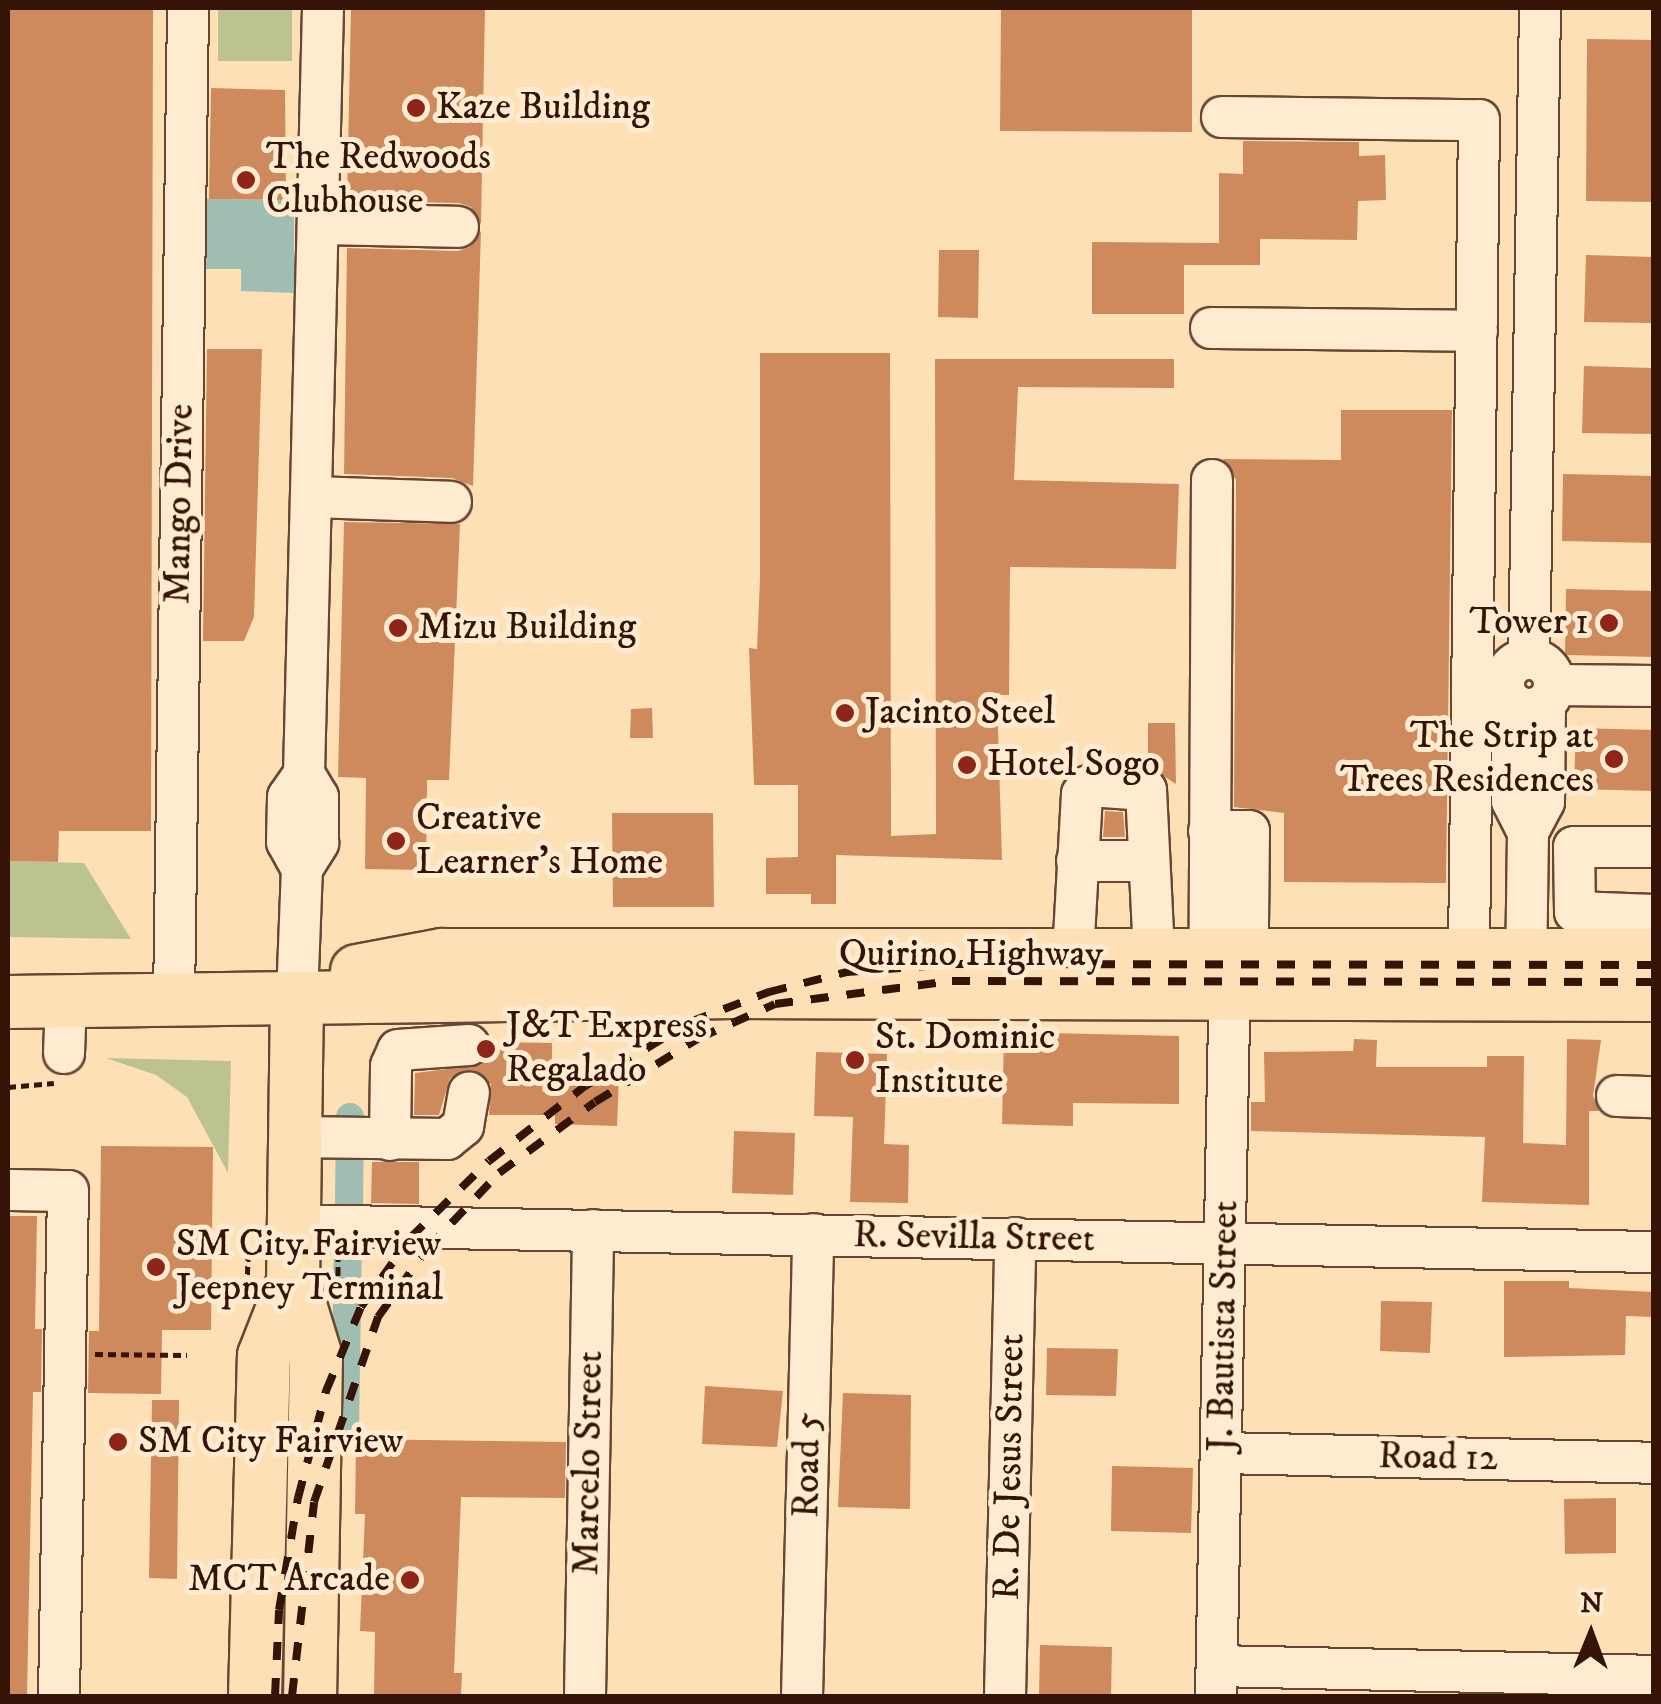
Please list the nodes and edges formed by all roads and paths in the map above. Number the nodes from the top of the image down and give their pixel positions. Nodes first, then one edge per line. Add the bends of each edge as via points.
1 (188, 8) edge
2 (323, 8) edge
3 (1540, 8) edge
4 (1222, 116) dead end
5 (318, 224) junction
6 (458, 227) dead end
7 (1211, 328) dead end
8 (1476, 331) junction
9 (1212, 480) dead end
10 (310, 498) junction
11 (451, 502) dead end
12 (1654, 686) edge
13 (1536, 688) junction
14 (1654, 847) edge
15 (1149, 861) junction
16 (1077, 862) junction
17 (1654, 914) edge
18 (1073, 955) junction
19 (1154, 955) junction
20 (1469, 955) junction
21 (1654, 955) edge
22 (1230, 974) junction
23 (1526, 975) junction
24 (470, 993) junction
25 (1654, 996) edge
26 (297, 998) junction
27 (174, 1000) junction
28 (8, 1002) edge
29 (66, 1002) junction
30 (64, 1066) joint
31 (469, 1067) junction
32 (8, 1087) edge
33 (346, 1138) junction
34 (8, 1190) edge
35 (294, 1225) junction
36 (593, 1230) junction
37 (813, 1234) junction
38 (1015, 1238) junction
39 (1226, 1243) junction
40 (1654, 1252) edge
41 (292, 1294) junction
42 (65, 1354) junction
43 (187, 1354) dead end
44 (1222, 1453) junction
45 (1654, 1463) edge
46 (1654, 1676) edge
47 (1216, 1681) edge
48 (59, 1696) edge
49 (255, 1696) edge
50 (310, 1696) edge
51 (585, 1696) edge
52 (802, 1696) edge
53 (1005, 1696) edge

1 - 27 street, Mango Drive
2 - 5 street
3 - 13 street
4 - 8 street via 1479,120
5 - 6 street
5 - 10 street
7 - 8 street
8 - 20 street
9 - 22 street via 1210,830 1249,831 1248,927
10 - 11 street
10 - 26 street via 304,774 288,796 287,842 302,868
12 - 13 street
13 - 23 street via 1544,802 1528,832
14 - 17 street via 1576,845 1574,862 1574,912
15 - 16 street
15 - 16 street via 1146,790 1089,786 1082,794
15 - 19 street
16 - 18 street
18 - 19 main road, Quirino Highway
18 - 26 main road, Quirino Highway via 442,955 370,966
19 - 22 main road, Quirino Highway
20 - 22 main road, Quirino Highway
20 - 23 main road, Quirino Highway
21 - 23 main road, Quirino Highway
22 - 23 main road, Quirino Highway
22 - 24 main road, Quirino Highway
22 - 39 street, J. Bautista Street
23 - 25 main road, Quirino Highway
24 - 26 main road, Quirino Highway
24 - 31 street
26 - 27 main road, Quirino Highway
26 - 33 main road
27 - 29 main road, Quirino Highway
28 - 29 main road, Quirino Highway
29 - 30 street
30 - 32 path
31 - 33 street via 404,1046
31 - 33 street via 468,1114 456,1134
33 - 35 main road
34 - 42 street via 68,1191
35 - 36 street, R. Sevilla Street
35 - 41 main road
36 - 37 street, R. Sevilla Street
36 - 51 street, Marcelo Street
37 - 38 street, R. Sevilla Street
37 - 52 street, Road 5
38 - 39 street, R. Sevilla Street
38 - 53 street, R. De Jesus Street
39 - 40 street, R. Sevilla Street
39 - 44 street, J. Bautista Street
41 - 41 path, bridge via 248,1250 338,1252
41 - 49 main road via 264,1356
41 - 50 main road via 316,1357
42 - 43 path
42 - 48 street
44 - 45 street, Road 12
44 - 47 street, J. Bautista Street
46 - 47 street

